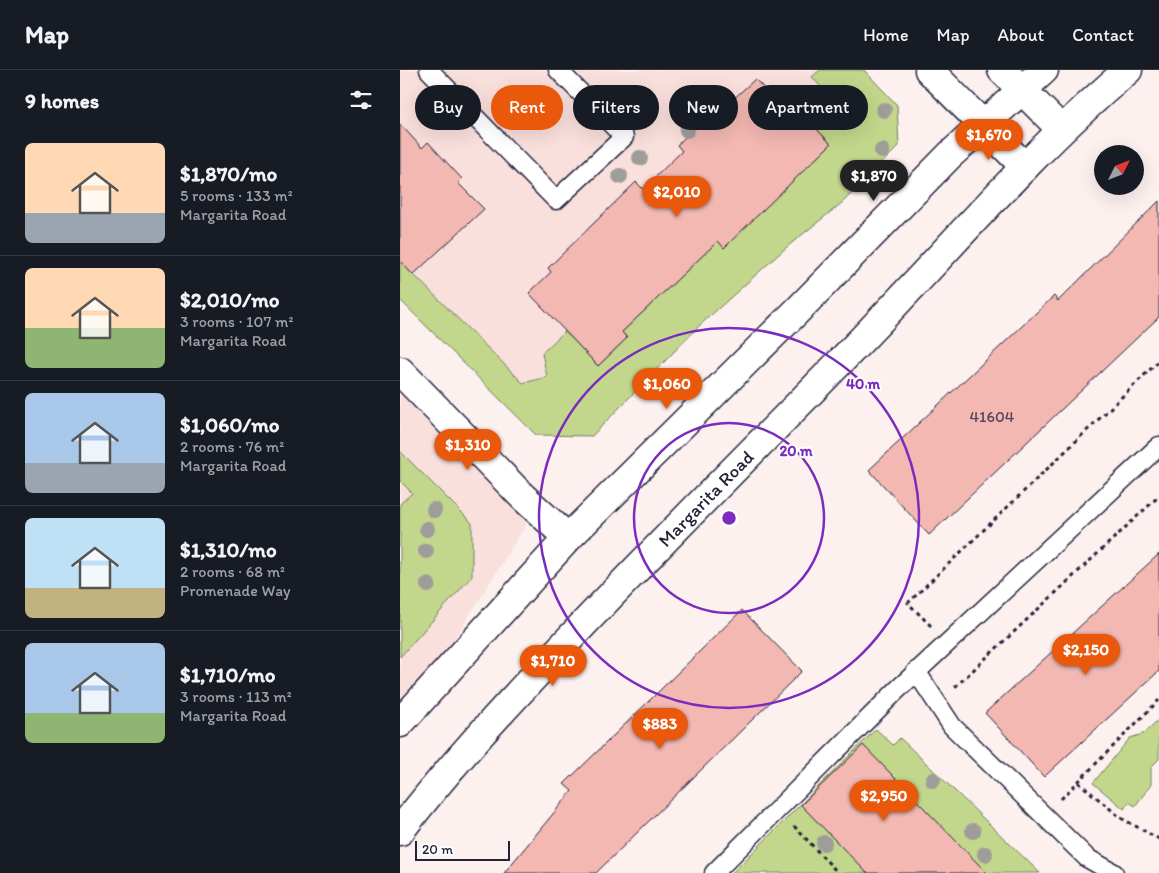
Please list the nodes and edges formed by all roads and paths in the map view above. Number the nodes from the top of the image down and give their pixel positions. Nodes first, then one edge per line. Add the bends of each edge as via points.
1 (429, 70) edge
2 (558, 70) edge
3 (928, 70) edge
4 (1002, 70) edge
5 (1044, 70) edge
6 (1128, 70) edge
7 (1023, 91) junction
8 (984, 126) junction
9 (1061, 129) junction
10 (1025, 167) junction
11 (1159, 361) edge
12 (400, 370) edge
13 (1159, 446) edge
14 (1159, 496) edge
15 (568, 538) junction
16 (948, 642) junction
17 (916, 671) junction
18 (1159, 700) edge
19 (937, 703) junction
20 (400, 723) edge
21 (1078, 782) junction
22 (778, 810) junction
23 (1044, 817) junction
24 (400, 831) edge
25 (1159, 839) edge
26 (714, 873) edge
27 (838, 873) edge
28 (1114, 873) edge

1 - 2 lane via 556,200 624,137
3 - 8 main road
4 - 7 main road
5 - 7 main road
6 - 9 main road, Margarita Road
7 - 8 main road
7 - 9 main road
8 - 10 main road
8 - 15 main road via 950,155
9 - 10 main road, Margarita Road
10 - 24 main road, Margarita Road via 841,361 626,578 506,706 426,796
11 - 16 path via 908,603
12 - 15 main road via 523,497
13 - 16 lane
14 - 19 path
15 - 20 main road
16 - 17 lane
17 - 19 lane
17 - 22 lane
18 - 21 path
19 - 23 lane via 952,726
21 - 23 path
21 - 25 path via 1122,818
22 - 26 lane
22 - 27 path
23 - 28 lane via 1087,858

